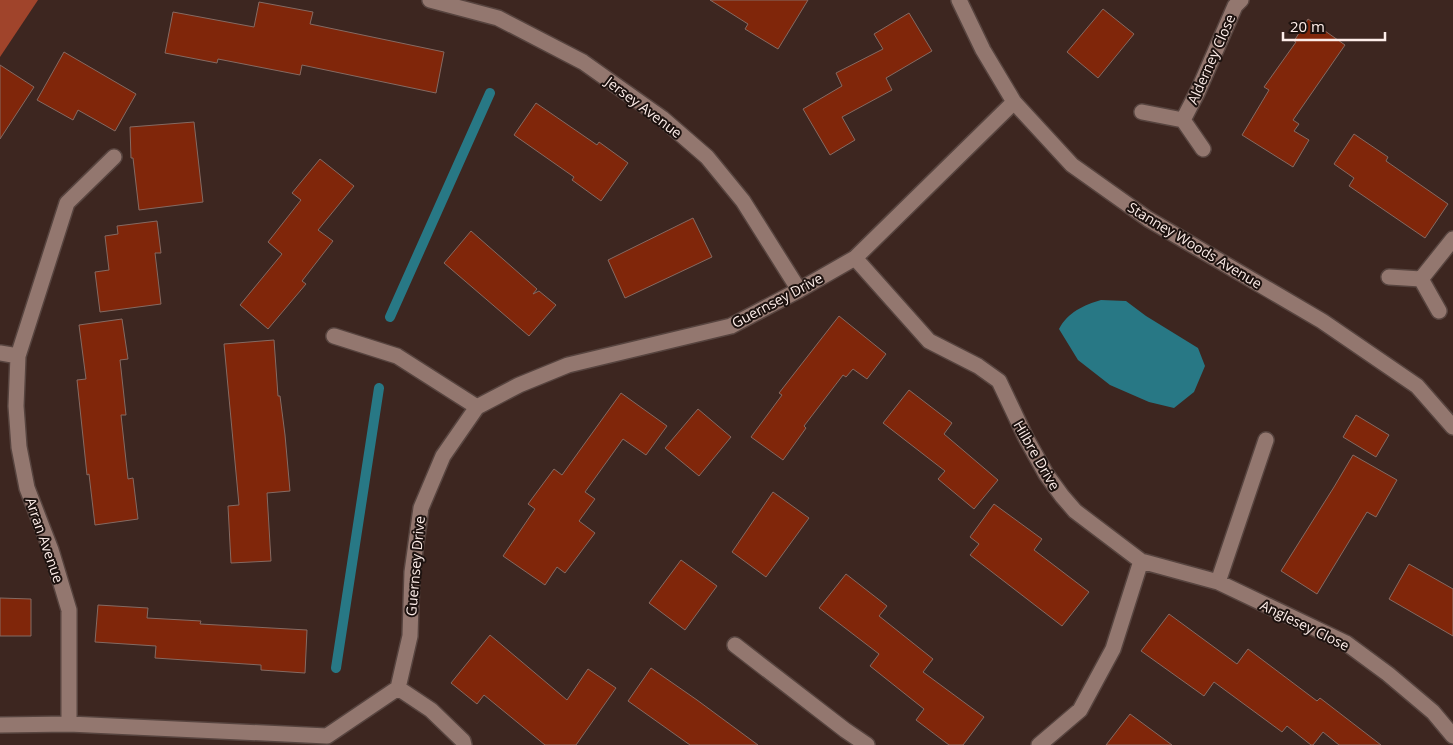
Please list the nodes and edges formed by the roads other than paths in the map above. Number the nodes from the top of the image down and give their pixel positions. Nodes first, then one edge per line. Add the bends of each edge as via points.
1 (430, 0) edge
2 (959, 0) edge
3 (1241, 0) edge
4 (1014, 102) junction
5 (1142, 112) dead end
6 (1183, 120) junction
7 (1202, 149) dead end
8 (114, 157) dead end
9 (1453, 239) edge
10 (855, 258) junction
11 (1389, 277) dead end
12 (1421, 279) junction
13 (799, 290) junction
14 (1439, 311) dead end
15 (334, 336) dead end
16 (0, 353) edge
17 (18, 356) junction
18 (477, 407) junction
19 (1453, 427) edge
20 (1266, 440) dead end
21 (1140, 561) junction
22 (1218, 582) junction
23 (735, 645) dead end
24 (398, 688) junction
25 (0, 724) edge
26 (69, 724) junction
27 (1453, 736) edge
28 (464, 745) edge
29 (867, 745) edge
30 (1039, 745) edge

1 - 13 street, Jersey Avenue via 498,18 583,62 662,118 707,157 743,201
2 - 4 street, Stanney Woods Avenue via 983,50
3 - 6 street, Alderney Close
4 - 10 street, Guernsey Drive
4 - 19 street, Stanney Woods Avenue via 1072,165 1148,219 1322,321 1378,359 1417,386
5 - 6 street, Alderney Close
6 - 7 street, Alderney Close
8 - 17 street, Arran Avenue via 67,203
9 - 12 street
10 - 13 street, Guernsey Drive
10 - 21 street, Hilbre Drive via 929,341 978,366 999,381 1026,438 1062,496 1075,511
11 - 12 street
12 - 14 street
13 - 18 street, Guernsey Drive via 731,326 568,365
15 - 18 street via 397,356
16 - 17 street
17 - 26 street, Arran Avenue via 16,406 22,464 27,488 51,550 69,610
18 - 24 street, Guernsey Drive via 443,456 421,508 412,572 410,636
20 - 22 street
21 - 22 street, Anglesey Close
21 - 30 street via 1113,649 1080,710
22 - 27 street, Anglesey Close via 1346,643 1433,712
23 - 29 street
24 - 26 street via 327,736
24 - 28 street via 430,710
25 - 26 street

